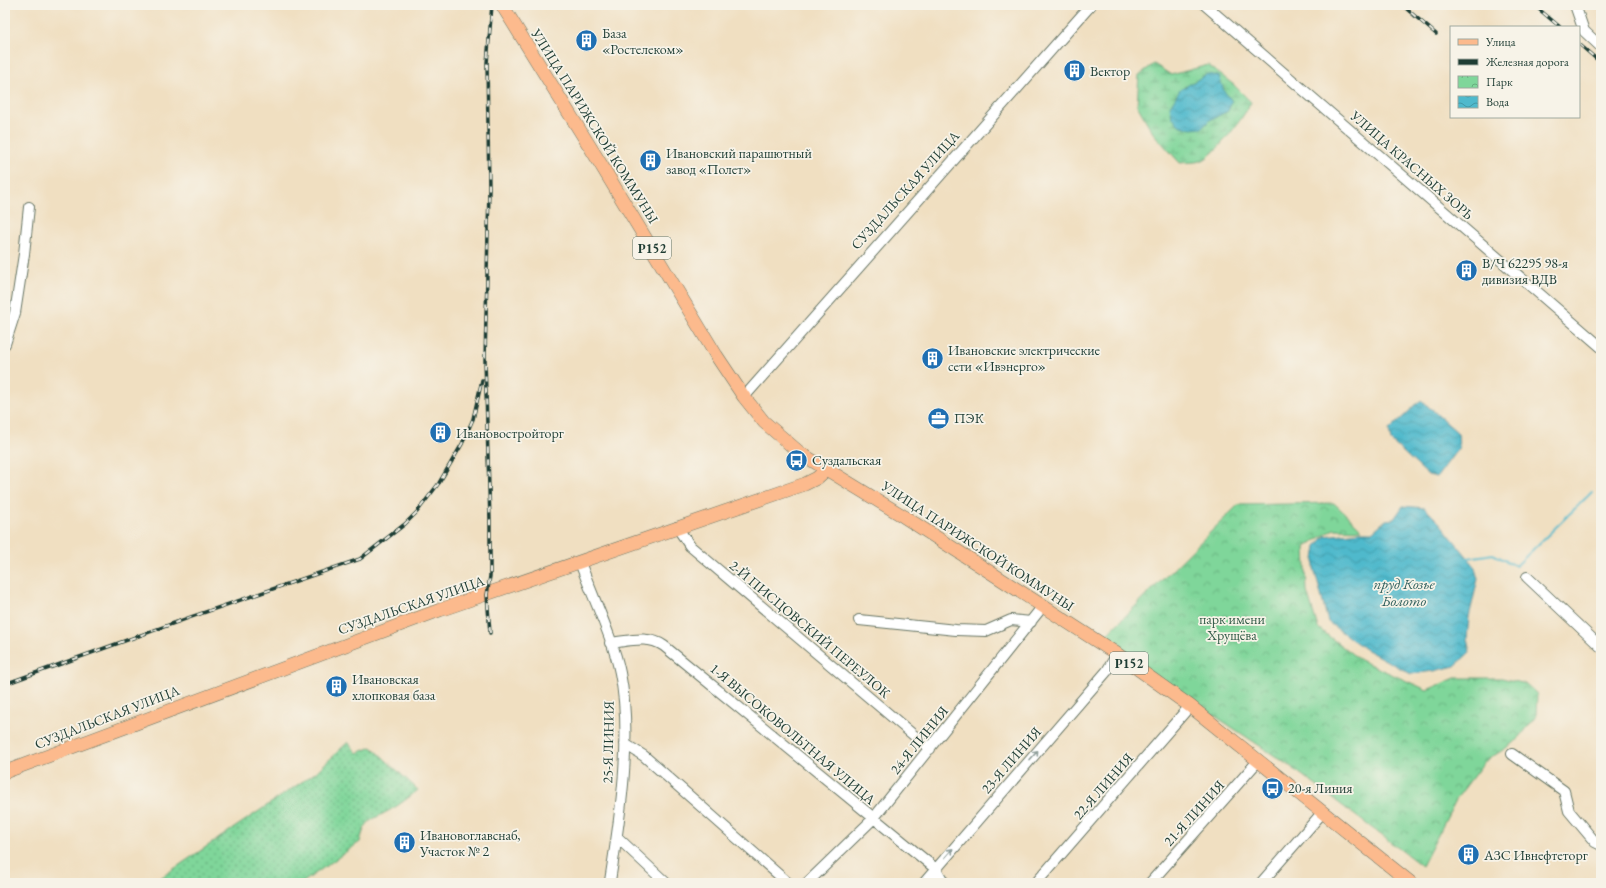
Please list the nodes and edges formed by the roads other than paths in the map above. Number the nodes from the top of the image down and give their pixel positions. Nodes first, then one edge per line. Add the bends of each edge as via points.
1 (502, 5) edge
2 (1091, 5) edge
3 (1205, 5) edge
4 (1575, 5) edge
5 (1601, 47) edge
6 (29, 207) dead end
7 (5, 344) edge
8 (1601, 347) edge
9 (744, 397) junction
10 (827, 469) junction
11 (677, 527) junction
12 (580, 562) junction
13 (1527, 577) dead end
14 (1043, 606) junction
15 (859, 620) dead end
16 (1031, 622) junction
17 (610, 643) junction
18 (1601, 647) edge
19 (1117, 654) junction
20 (1190, 706) junction
21 (625, 744) junction
22 (930, 749) junction
23 (1512, 754) dead end
24 (1258, 761) junction
25 (5, 772) edge
26 (1322, 812) junction
27 (873, 819) junction
28 (617, 838) junction
29 (1601, 845) edge
30 (936, 869) junction
31 (610, 881) dead end
32 (1406, 882) edge
33 (666, 883) edge
34 (788, 883) edge
35 (807, 883) edge
36 (924, 883) edge
37 (944, 883) edge
38 (1036, 883) edge
39 (1150, 883) edge
40 (1261, 883) edge

1 - 9 main road, УЛИЦА ПАРИЖСКОЙ КОММУНЫ / Р152
2 - 9 street, СУЗДАЛЬСКАЯ УЛИЦА
3 - 8 street, УЛИЦА КРАСНЫХ ЗОРЬ
4 - 5 street via 1584,31
6 - 7 street via 15,313
9 - 10 main road, УЛИЦА ПАРИЖСКОЙ КОММУНЫ / Р152 via 764,422 783,439
10 - 11 main road, СУЗДАЛЬСКАЯ УЛИЦА via 805,484
10 - 14 main road, УЛИЦА ПАРИЖСКОЙ КОММУНЫ / Р152
11 - 12 main road, СУЗДАЛЬСКАЯ УЛИЦА
11 - 22 street, 2-Й ПИСЦОВСКИЙ ПЕРЕУЛОК via 690,546
12 - 17 street, 25-Я ЛИНИЯ
12 - 25 main road, СУЗДАЛЬСКАЯ УЛИЦА via 326,651
13 - 18 street
14 - 16 street, 24-Я ЛИНИЯ
14 - 19 main road, УЛИЦА ПАРИЖСКОЙ КОММУНЫ / Р152
15 - 16 street via 986,631 1011,620
16 - 22 street, 24-Я ЛИНИЯ
17 - 21 street, 25-Я ЛИНИЯ via 620,672 624,697
17 - 27 street, 1-Я ВЫСОКОВОЛЬТНАЯ УЛИЦА via 656,640
19 - 20 main road, УЛИЦА ПАРИЖСКОЙ КОММУНЫ / Р152
30 -> 19 street, 23-Я ЛИНИЯ via 1107,671
20 - 24 main road, УЛИЦА ПАРИЖСКОЙ КОММУНЫ / Р152
20 - 38 street, 22-Я ЛИНИЯ
21 - 28 street, 25-Я ЛИНИЯ
21 - 34 street via 644,756
22 - 27 street, 24-Я ЛИНИЯ
23 - 29 street via 1564,791 1569,811 1595,842
24 - 26 main road, УЛИЦА ПАРИЖСКОЙ КОММУНЫ / Р152
24 - 39 street, 21-Я ЛИНИЯ
26 - 32 main road, УЛИЦА ПАРИЖСКОЙ КОММУНЫ / Р152
26 - 40 street
27 - 30 street, 1-Я ВЫСОКОВОЛЬТНАЯ УЛИЦА
27 - 35 street, 24-Я ЛИНИЯ
28 - 31 street, 25-Я ЛИНИЯ
28 - 33 street
30 - 36 street, 23-Я ЛИНИЯ
30 - 37 street, 1-Я ВЫСОКОВОЛЬТНАЯ УЛИЦА

